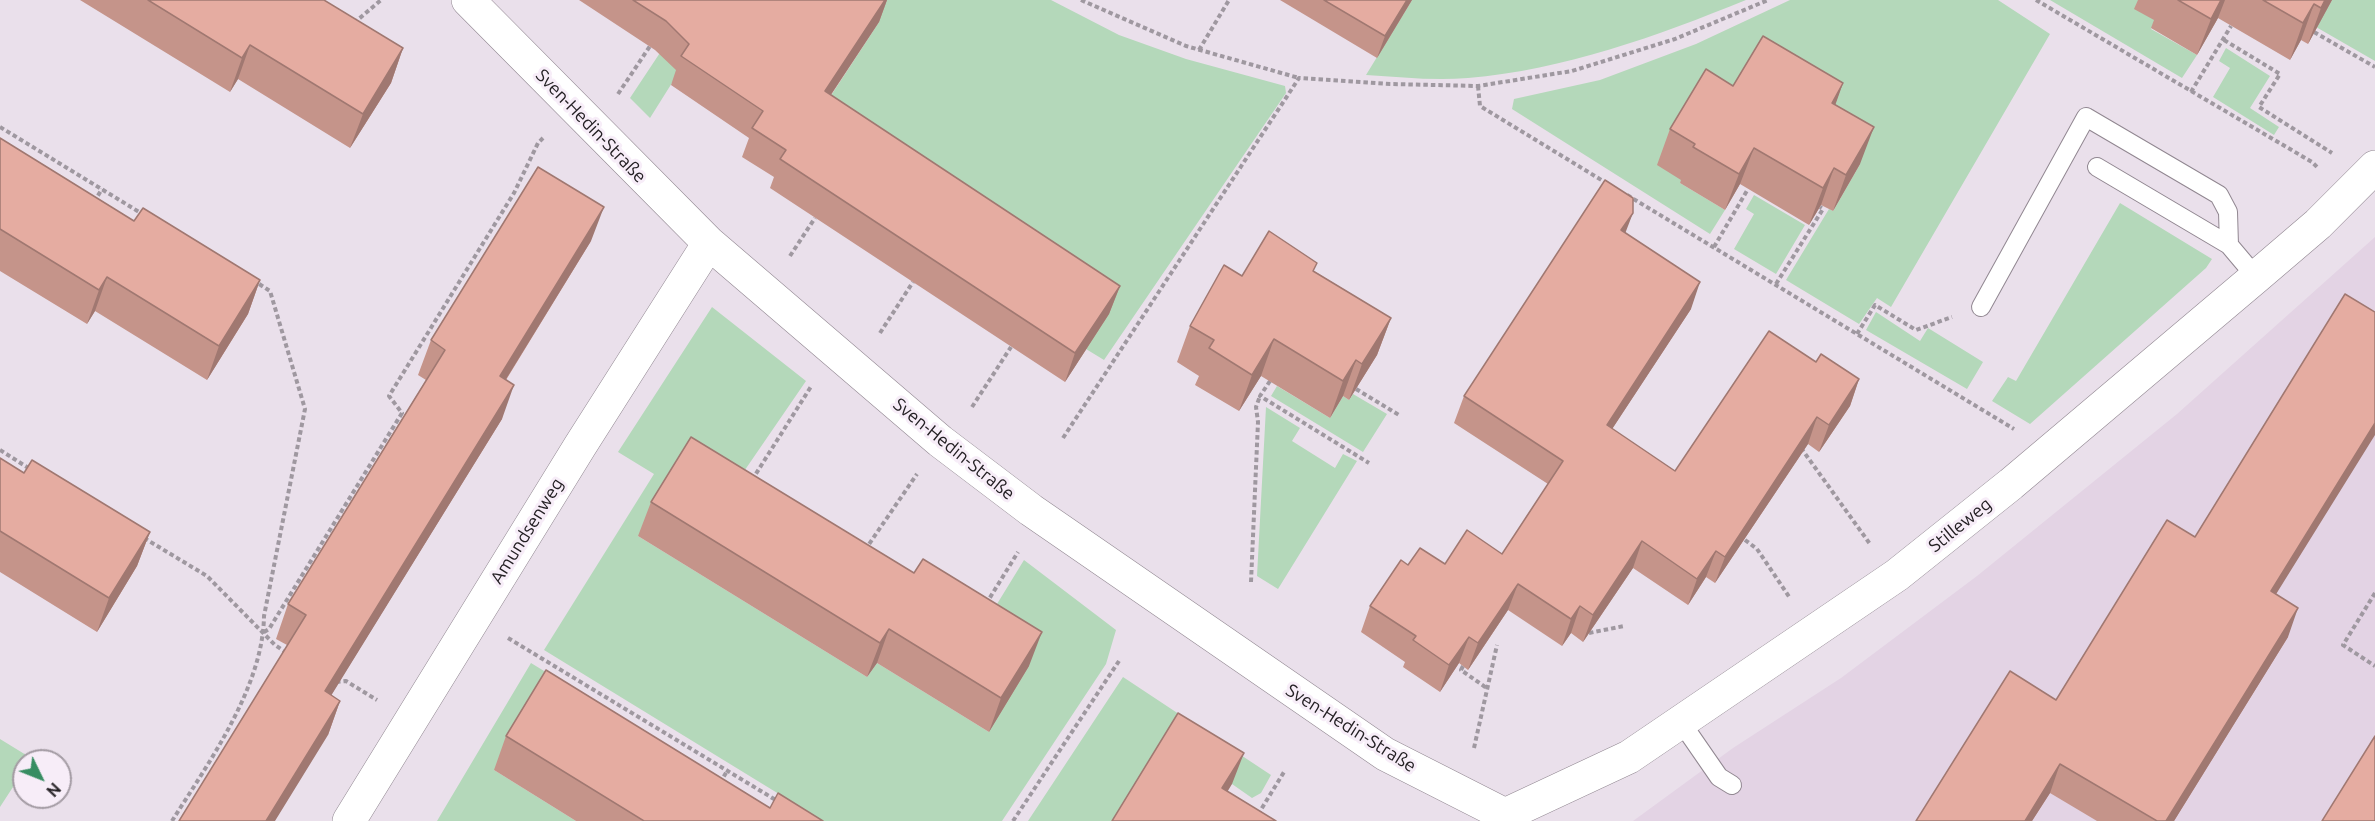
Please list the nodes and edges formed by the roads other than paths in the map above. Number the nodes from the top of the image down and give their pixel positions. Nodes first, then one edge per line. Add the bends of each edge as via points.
1 (468, 0) edge
2 (2097, 167) dead end
3 (2375, 167) edge
4 (709, 243) junction
5 (2229, 245) junction
6 (2256, 277) junction
7 (1981, 307) dead end
8 (1681, 722) junction
9 (1732, 785) dead end
10 (1504, 818) edge
11 (349, 821) edge

1 - 4 street, Sven-Hedin-Straße
2 - 5 lane
3 - 6 street, Stilleweg via 2318,224
4 - 10 street, Sven-Hedin-Straße via 940,441 1031,510 1385,754
4 - 11 street, Amundsenweg
5 - 6 lane
5 - 7 lane via 2228,212 2219,195 2086,117
6 - 8 street, Stilleweg via 1897,575
8 - 9 lane via 1719,777
8 - 10 street, Stilleweg via 1629,758

